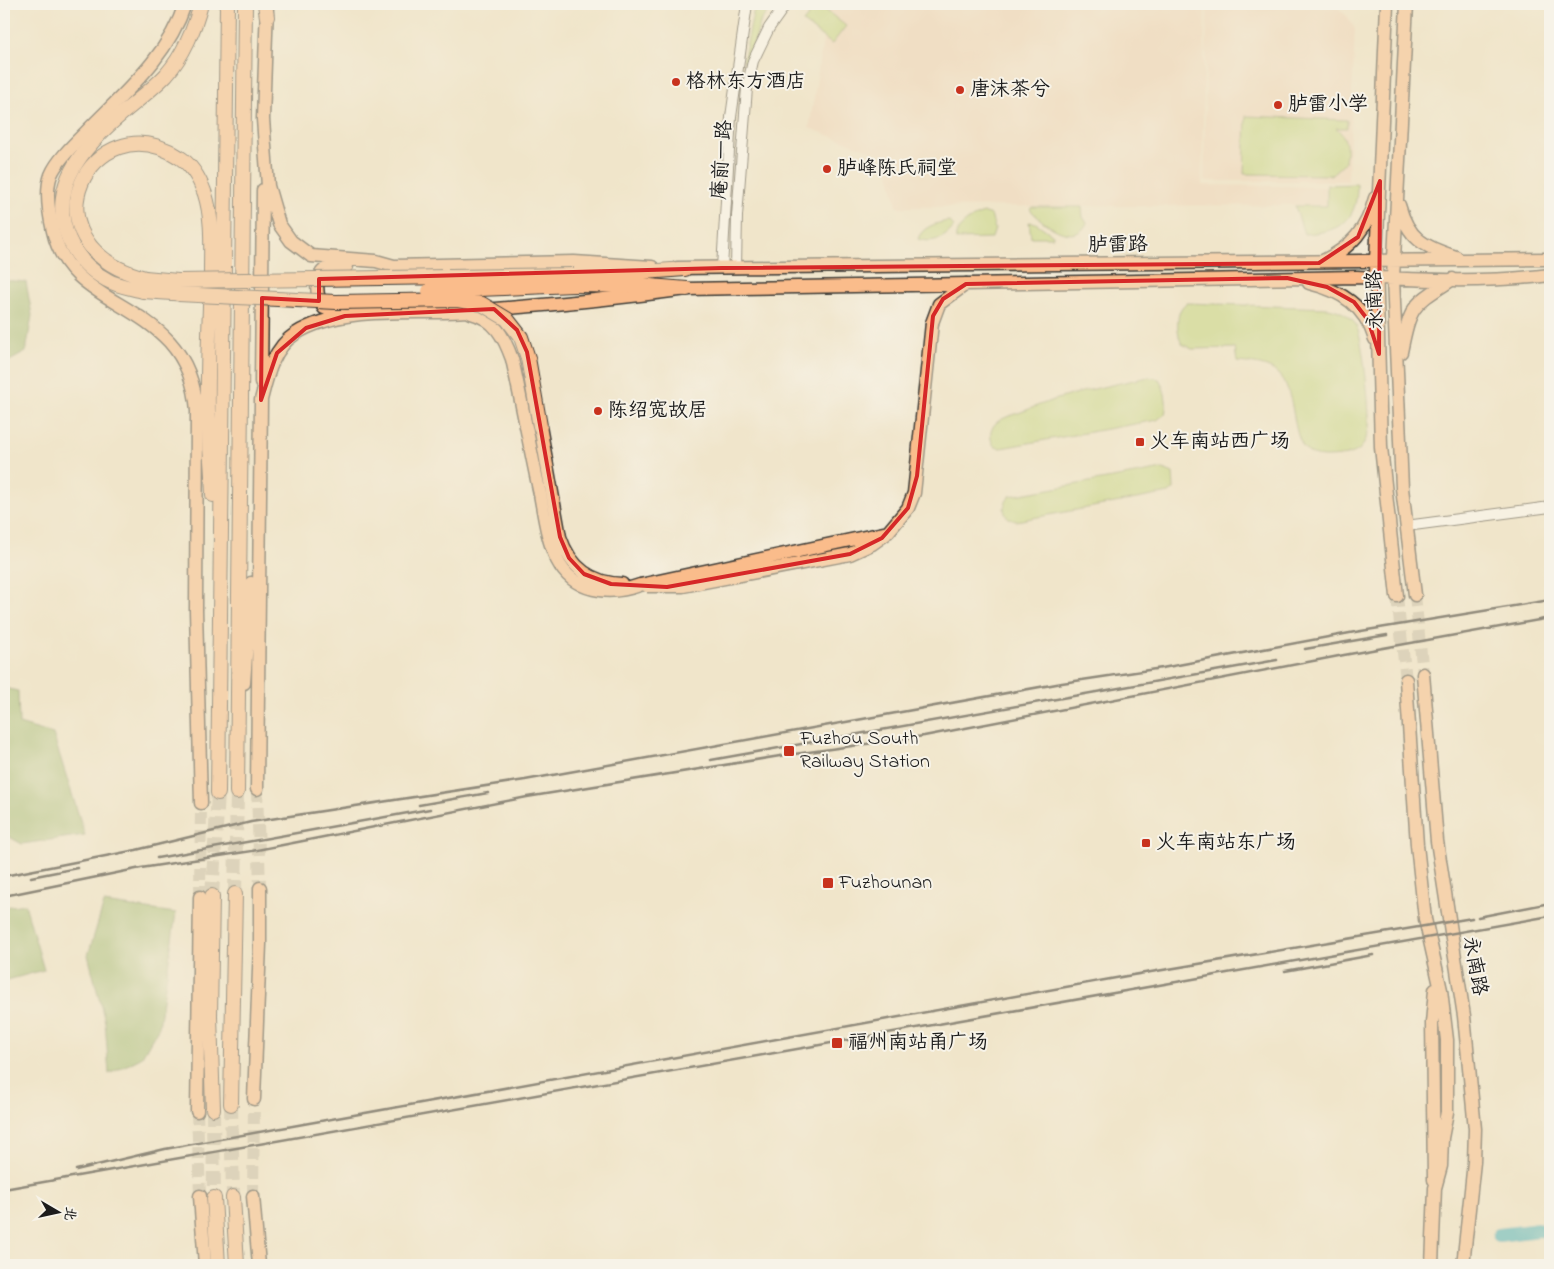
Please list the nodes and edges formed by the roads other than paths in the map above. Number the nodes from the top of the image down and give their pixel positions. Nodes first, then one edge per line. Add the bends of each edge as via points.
1 (185, 4) edge
2 (201, 4) edge
3 (227, 4) edge
4 (245, 4) edge
5 (272, 4) edge
6 (747, 4) edge
7 (786, 4) edge
8 (1387, 4) edge
9 (1406, 4) edge
10 (266, 8) edge
11 (264, 118) junction
12 (1380, 181) junction
13 (1396, 195) junction
14 (1550, 259) edge
15 (1468, 260) junction
16 (1376, 261) junction
17 (1393, 261) junction
18 (1319, 263) junction
19 (394, 266) junction
20 (722, 268) junction
21 (736, 268) junction
22 (685, 269) junction
23 (1550, 275) edge
24 (1287, 278) junction
25 (1377, 278) junction
26 (1393, 278) junction
27 (1454, 278) junction
28 (574, 280) junction
29 (966, 284) junction
30 (144, 285) junction
31 (686, 289) junction
32 (178, 294) junction
33 (464, 312) junction
34 (346, 316) junction
35 (1379, 354) junction
36 (1397, 371) junction
37 (261, 400) junction
38 (208, 412) junction
39 (540, 426) joint
40 (258, 504) junction
41 (1550, 507) edge
42 (1406, 526) junction
43 (220, 583) junction
44 (640, 585) junction
45 (1414, 595) tunnel mouth
46 (1397, 596) tunnel mouth
47 (196, 610) junction
48 (1423, 674) tunnel mouth
49 (1406, 680) tunnel mouth
50 (238, 751) junction
51 (257, 789) tunnel mouth
52 (237, 792) tunnel mouth
53 (218, 793) tunnel mouth
54 (201, 803) tunnel mouth
55 (260, 888) tunnel mouth
56 (235, 894) tunnel mouth
57 (206, 897) joint
58 (254, 1099) tunnel mouth
59 (231, 1104) tunnel mouth
60 (212, 1109) tunnel mouth
61 (197, 1111) tunnel mouth
62 (253, 1196) tunnel mouth
63 (207, 1197) joint
64 (233, 1197) tunnel mouth
65 (205, 1265) edge
66 (218, 1265) edge
67 (237, 1265) edge
68 (259, 1265) edge
69 (1432, 1265) edge
70 (1463, 1265) edge

1 - 47 main road via 159,56 71,147 51,175 48,206 53,233 66,263 92,289 157,328 177,349 188,370 197,411
2 - 30 highway via 185,46 167,74 99,134 77,162 66,184 62,208 64,230 73,249 90,268 108,281
3 - 43 highway
4 - 50 highway
5 - 10 main road
6 - 20 street via 732,109
7 - 21 street, 庵前一路 via 753,60 747,88
8 - 12 main road
9 - 13 main road, 永南路
10 - 11 main road
11 - 19 main road via 271,201 274,215 286,237 319,258 376,261
11 - 37 main road
12 - 16 main road
12 - 18 main road via 1358,237
13 - 15 main road via 1403,218 1417,240 1435,251
13 - 17 main road, 永南路
14 - 15 main road, 胪雷路
15 - 17 main road, 胪雷路
16 - 17 main road, 胪雷路
16 - 18 main road, 胪雷路
16 - 25 main road
17 - 26 main road, 永南路
18 - 21 main road, 胪雷路
19 - 22 main road, 胪雷路 via 574,262
19 - 34 main road via 332,266 320,274 317,284 324,308
20 - 21 main road, 胪雷路
20 - 22 main road, 胪雷路
22 - 28 highway
23 - 27 main road, 胪雷路 via 1508,279
24 - 25 main road, 胪雷路
24 - 29 main road, 胪雷路
24 - 35 main road via 1327,287 1354,302 1368,320
25 - 26 main road, 胪雷路
25 - 35 main road
26 - 27 main road, 胪雷路
26 - 36 main road, 永南路
27 - 36 main road via 1418,303 1408,320
28 - 30 highway, bridge via 178,281
28 - 31 highway
28 - 32 highway, bridge via 418,292
29 - 31 main road, 胪雷路
29 - 44 main road, bridge via 939,304 932,323 914,493 908,508 888,532
30 - 32 highway, bridge
30 - 38 highway via 102,259 85,240 76,215 80,186 92,166 107,153 135,144 159,146 181,158 197,176 204,193 211,239
31 - 33 main road, 胪雷路 via 587,302
32 - 39 highway, bridge via 336,302 458,300 482,304 507,319 521,337
33 - 34 main road, 胪雷路
33 - 44 main road via 490,321 506,344 557,561 578,583 596,591 623,591
34 - 37 main road via 306,328 284,344 270,366
35 - 46 main road via 1381,448
36 - 42 main road, 永南路
37 - 40 main road
38 - 43 highway via 214,538
38 - 47 main road
39 - 44 main road via 560,537 569,558 596,581
40 - 50 main road
40 - 51 main road
41 - 42 street
42 - 45 main road, 永南路
43 - 53 highway
47 - 54 main road
48 - 70 main road, 永南路 via 1437,841 1464,1016 1475,1129
49 - 69 main road via 1417,845 1425,918 1446,1040 1448,1080 1441,1166 1435,1188
50 - 52 highway
55 - 58 main road
56 - 59 highway
57 - 60 highway
57 - 61 main road
62 - 68 main road
63 - 65 main road
63 - 66 highway
64 - 67 highway

